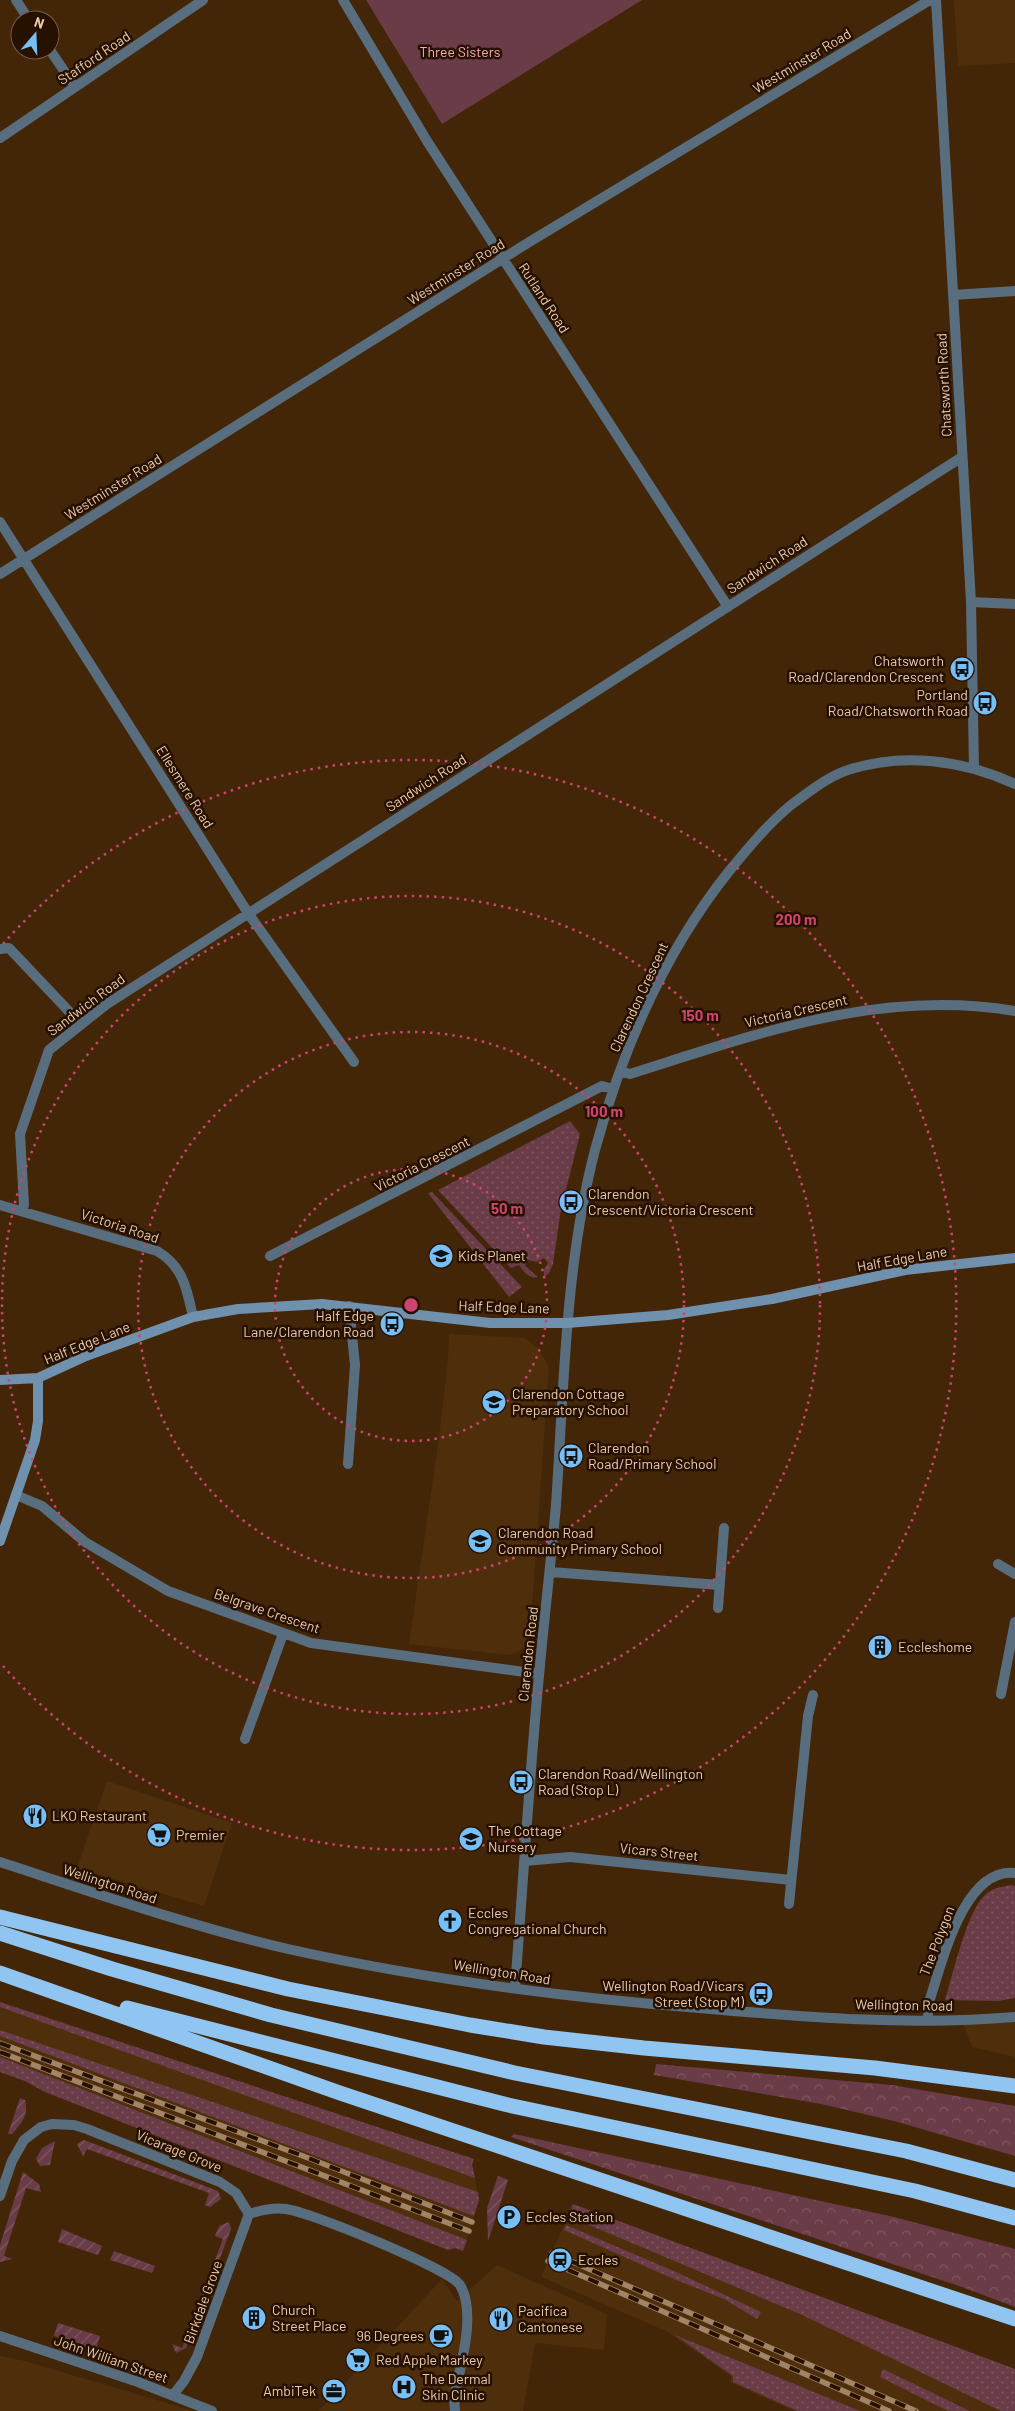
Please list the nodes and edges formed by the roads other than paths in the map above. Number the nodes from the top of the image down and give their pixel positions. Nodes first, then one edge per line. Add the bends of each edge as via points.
1 (203, 0) edge
2 (343, 0) edge
3 (930, 0) edge
4 (936, 0) edge
5 (56, 60) edge
6 (74, 87) junction
7 (0, 138) edge
8 (502, 259) junction
9 (1015, 291) edge
10 (953, 294) junction
11 (962, 457) junction
12 (0, 522) edge
13 (24, 559) junction
14 (0, 574) edge
15 (971, 602) junction
16 (1015, 604) edge
17 (728, 607) junction
18 (974, 768) junction
19 (1015, 784) edge
20 (248, 913) junction
21 (0, 949) edge
22 (1015, 1011) edge
23 (81, 1024) junction
24 (354, 1062) dead end
25 (620, 1071) junction
26 (614, 1089) junction
27 (0, 1204) edge
28 (22, 1211) junction
29 (270, 1256) dead end
30 (1015, 1258) edge
31 (349, 1306) junction
32 (193, 1317) junction
33 (567, 1323) junction
34 (38, 1378) junction
35 (0, 1380) edge
36 (348, 1464) dead end
37 (16, 1495) junction
38 (724, 1528) dead end
39 (0, 1541) edge
40 (998, 1564) dead end
41 (551, 1572) junction
42 (1015, 1574) edge
43 (719, 1585) junction
44 (718, 1608) dead end
45 (1015, 1622) edge
46 (283, 1634) junction
47 (539, 1674) junction
48 (1000, 1694) dead end
49 (812, 1695) dead end
50 (246, 1739) dead end
51 (525, 1861) junction
52 (0, 1862) edge
53 (1015, 1873) edge
54 (791, 1880) junction
55 (789, 1904) dead end
56 (0, 1917) edge
57 (0, 1933) edge
58 (0, 1973) edge
59 (17, 1978) junction
60 (515, 1988) junction
61 (1015, 2017) edge
62 (928, 2019) junction
63 (1015, 2086) edge
64 (1015, 2180) edge
65 (0, 2196) edge
66 (249, 2214) junction
67 (1015, 2218) edge
68 (1015, 2320) edge
69 (0, 2336) edge
70 (173, 2394) junction
71 (212, 2411) edge
72 (455, 2411) edge

1 - 6 street, Stafford Road
2 - 8 street, Rutland Road
3 - 8 street, Westminster Road
4 - 10 street, Chatsworth Road
5 - 6 street
6 - 7 street, Stafford Road
8 - 13 street, Westminster Road
8 - 17 street, Rutland Road
9 - 10 street
10 - 11 street, Chatsworth Road
11 - 15 street, Chatsworth Road
11 - 17 street, Sandwich Road
12 - 13 street, Ellesmere Road
13 - 14 street, Westminster Road
13 - 20 street, Ellesmere Road
15 - 16 street
15 - 18 street, Chatsworth Road
17 - 20 street, Sandwich Road
18 - 19 street, Clarendon Crescent
18 - 25 street, Clarendon Crescent via 919,760 870,765 846,771 824,782 780,814 696,915 662,976
20 - 23 street, Sandwich Road via 106,1004
20 - 24 street, Ellesmere Road
21 - 23 street via 10,948
22 - 25 street, Victoria Crescent via 942,1004 848,1012 744,1038 630,1074
23 - 28 street, Sandwich Road via 49,1050 20,1134
25 - 26 street, Clarendon Crescent
26 - 29 street, Victoria Crescent via 602,1086
26 - 33 street, Clarendon Crescent via 595,1152 583,1208
27 - 28 street, Victoria Road
28 - 32 street, Victoria Road via 143,1245 168,1257 182,1275
30 - 33 main road, Half Edge Lane via 905,1270 772,1299 668,1315
31 - 32 main road, Half Edge Lane via 276,1306
31 - 33 main road, Half Edge Lane via 490,1323
31 - 36 street via 356,1365
32 - 34 main road, Half Edge Lane via 86,1356
33 - 41 street, Clarendon Road
34 - 35 main road, Half Edge Lane
34 - 37 main road via 35,1440
37 - 39 main road
37 - 46 street, Belgrave Crescent via 42,1506 85,1542 168,1591
38 - 43 street
40 - 42 street
41 - 43 street
41 - 47 street, Clarendon Road
43 - 44 street
45 - 48 street
46 - 47 street, Belgrave Crescent via 311,1643
46 - 50 street
47 - 51 street, Clarendon Road
49 - 54 street
51 - 54 street, Vicars Street via 570,1857
51 - 60 street, Clarendon Road
52 - 60 street, Wellington Road via 164,1916 288,1948
53 - 62 street, The Polygon via 995,1876 969,1897 928,2005
54 - 55 street
56 - 63 highway via 288,1989 470,2026 562,2039 875,2068
57 - 64 highway via 271,2015 515,2073 906,2152
58 - 59 highway
59 - 67 highway via 508,2105 915,2191
59 - 68 highway via 349,2096
60 - 62 street, Wellington Road via 639,2004 728,2011
61 - 62 street, Wellington Road
65 - 66 street, Vicarage Grove via 24,2140 41,2127 63,2124 87,2129 220,2182 236,2193
66 - 70 street, Birkdale Grove via 197,2357
66 - 72 street via 276,2208 300,2212 429,2263 454,2278 464,2296 468,2319 454,2398
69 - 70 street, John William Street
70 - 71 street, John William Street

